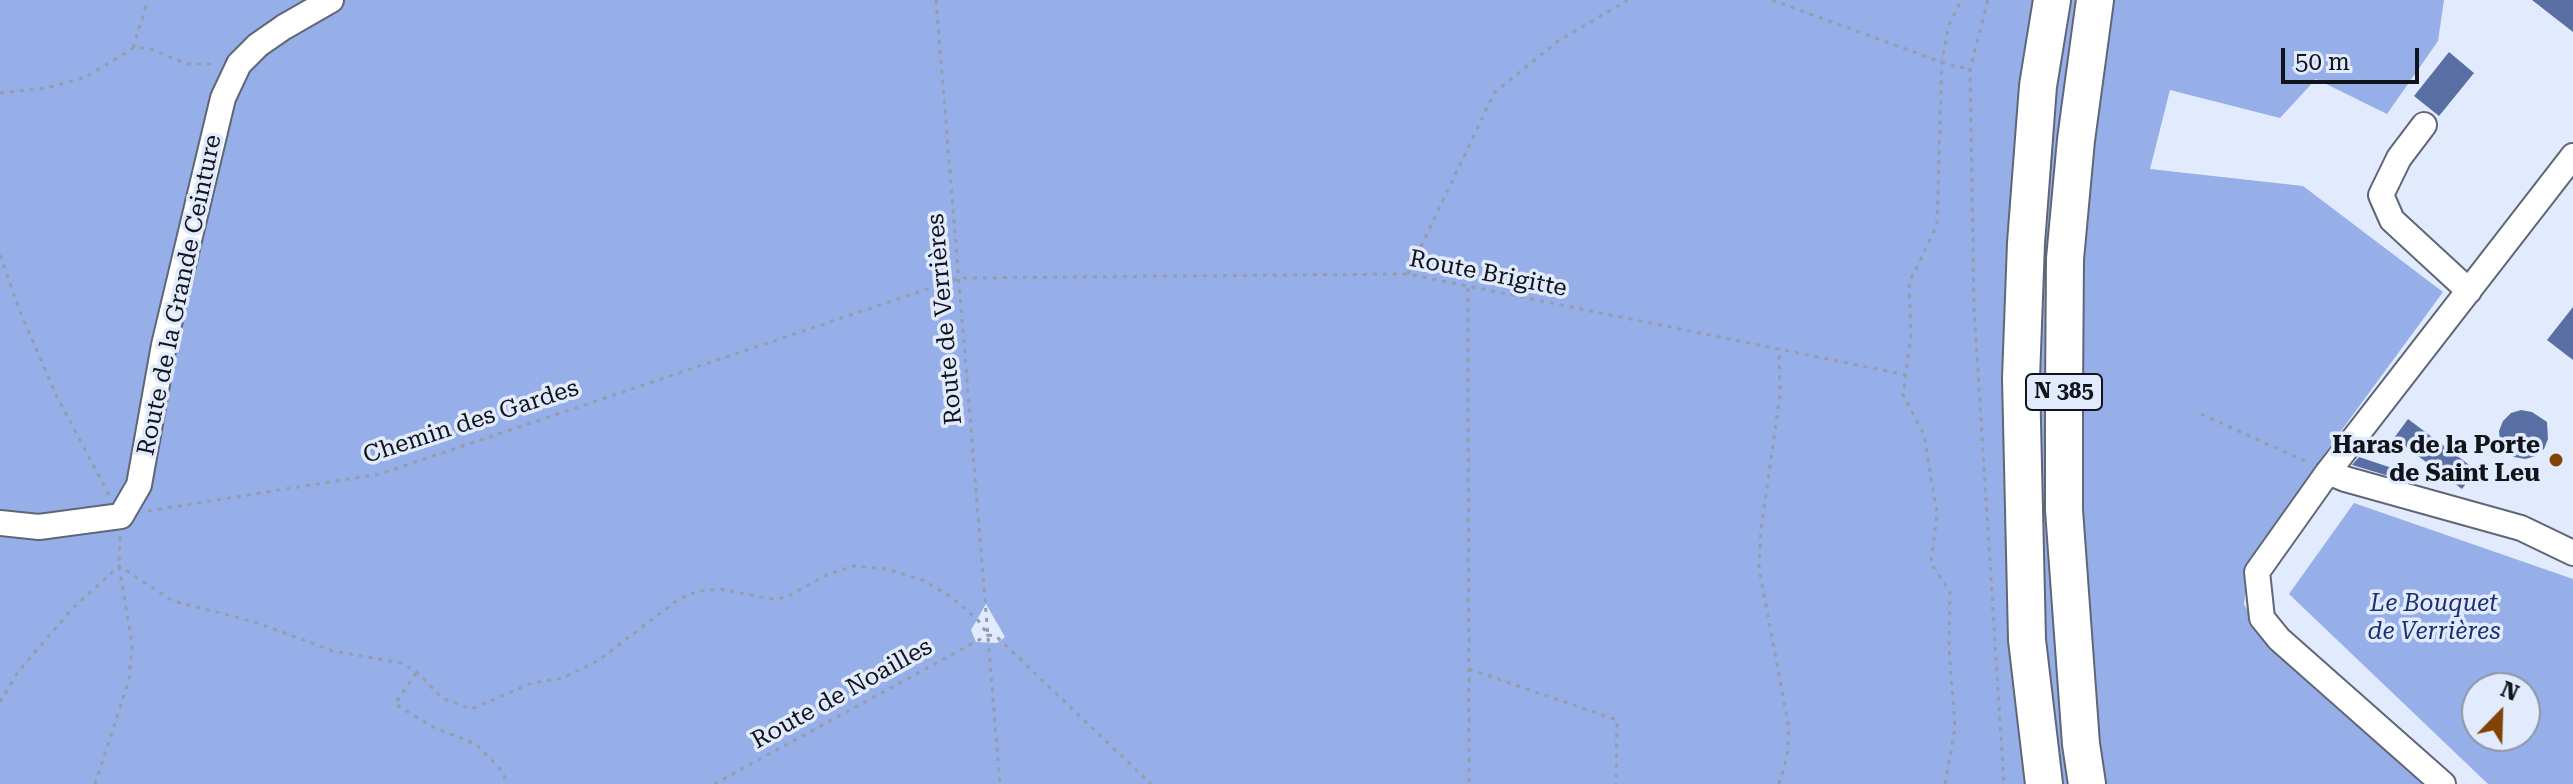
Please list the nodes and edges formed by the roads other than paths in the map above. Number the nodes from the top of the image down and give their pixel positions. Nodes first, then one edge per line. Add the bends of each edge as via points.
1 (331, 0) edge
2 (2052, 0) edge
3 (2095, 0) edge
4 (2424, 125) dead end
5 (2573, 156) edge
6 (2469, 291) junction
7 (2328, 472) junction
8 (0, 523) edge
9 (2573, 553) edge
10 (2044, 784) edge
11 (2087, 784) edge
12 (2443, 784) edge

1 - 8 street, Route de la Grande Ceinture via 258,45 239,64 223,98 164,345 139,485 121,516 39,527
2 - 10 highway, N 385 via 2038,86 2021,378 2027,640
3 - 11 highway, N 385 via 2065,259 2064,510
4 - 6 street via 2399,158 2381,195 2392,220
5 - 6 street
6 - 7 street
7 - 9 street via 2521,528
7 - 12 street via 2257,572 2262,618

